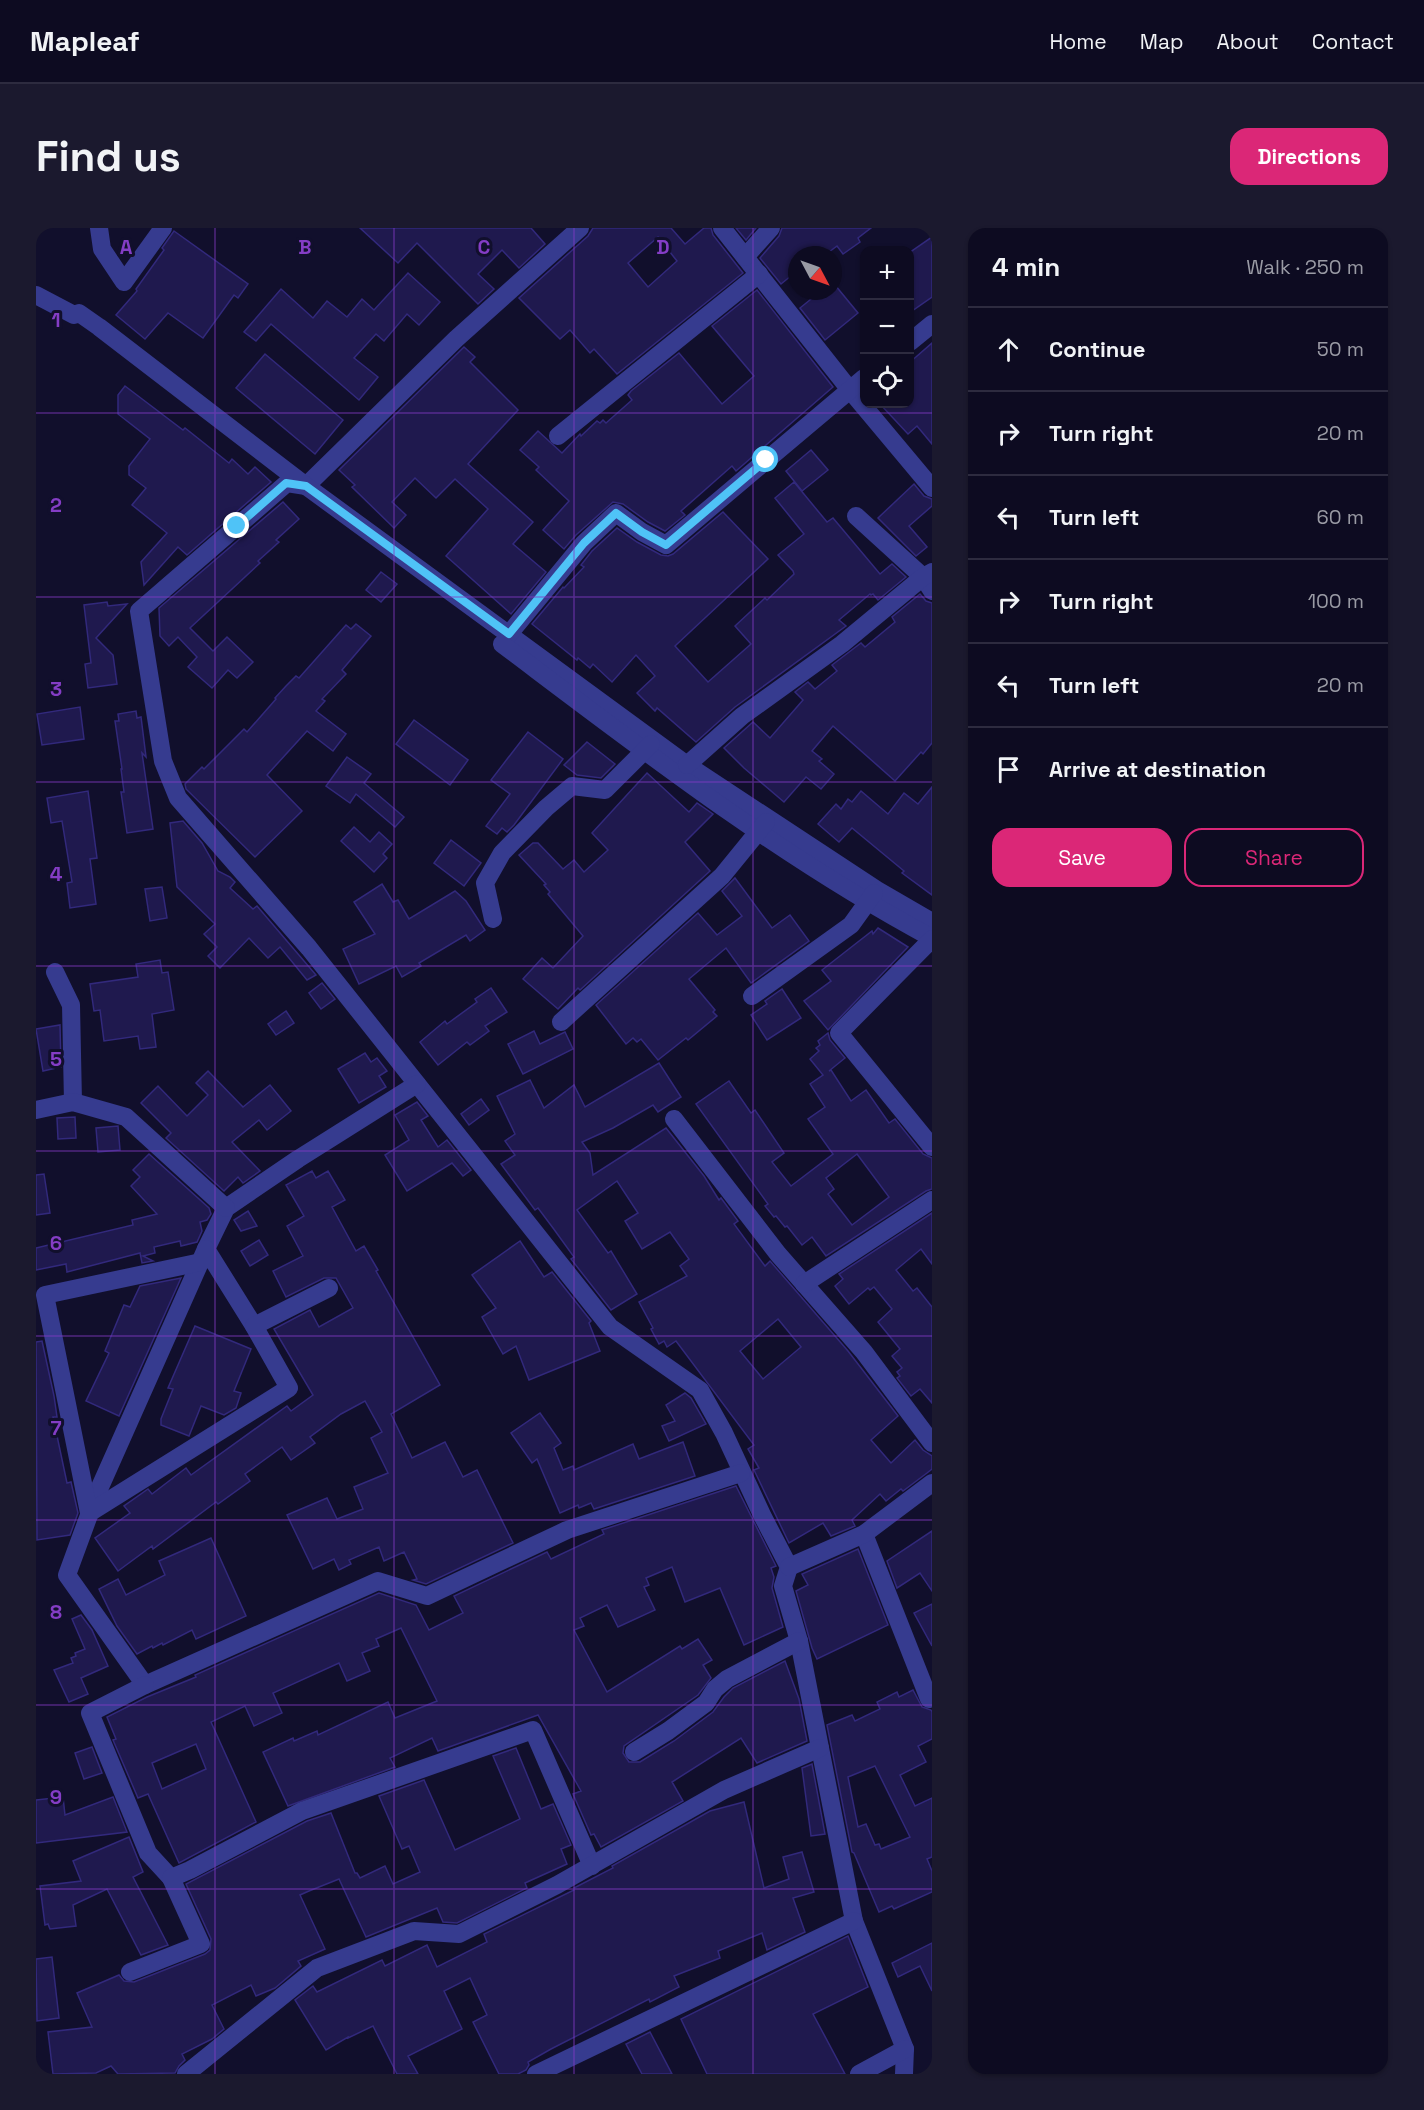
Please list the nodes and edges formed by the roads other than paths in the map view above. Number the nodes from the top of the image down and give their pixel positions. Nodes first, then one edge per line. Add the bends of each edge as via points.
1 (99, 228) edge
2 (163, 228) edge
3 (580, 228) edge
4 (722, 228) edge
5 (771, 228) edge
6 (745, 257) junction
7 (759, 274) junction
8 (36, 295) edge
9 (74, 315) junction
10 (932, 324) edge
11 (914, 338) edge
12 (860, 381) edge
13 (850, 390) junction
14 (558, 436) dead end
15 (286, 483) junction
16 (306, 486) junction
17 (932, 488) edge
18 (856, 516) dead end
19 (929, 580) edge
20 (509, 634) junction
21 (650, 746) junction
22 (687, 765) junction
23 (764, 825) junction
24 (872, 896) junction
25 (494, 919) dead end
26 (932, 922) edge
27 (932, 938) edge
28 (55, 972) dead end
29 (752, 996) dead end
30 (561, 1022) dead end
31 (417, 1084) junction
32 (73, 1102) junction
33 (36, 1110) edge
34 (674, 1119) dead end
35 (932, 1147) edge
36 (932, 1200) edge
37 (226, 1208) junction
38 (203, 1255) junction
39 (804, 1284) junction
40 (328, 1288) dead end
41 (254, 1326) junction
42 (932, 1443) edge
43 (741, 1473) junction
44 (932, 1484) edge
45 (89, 1513) junction
46 (864, 1534) junction
47 (789, 1567) junction
48 (799, 1641) junction
49 (145, 1685) junction
50 (929, 1699) dead end
51 (820, 1748) junction
52 (634, 1752) dead end
53 (592, 1866) junction
54 (171, 1878) junction
55 (854, 1922) junction
56 (130, 1972) dead end
57 (906, 2049) junction
58 (186, 2074) edge
59 (536, 2074) edge
60 (859, 2074) edge
61 (904, 2074) edge

1 - 2 street via 102,249 124,282
3 - 16 street via 456,339
4 - 6 street
5 - 6 street
6 - 7 street
7 - 13 street
7 - 14 street
8 - 9 street
9 - 15 street via 75,321
9 - 16 street via 79,313 99,327
10 - 11 street
12 - 13 street
13 - 17 street
13 - 20 street via 666,545 616,513 584,543
15 - 16 street
15 - 21 street
15 - 31 street via 139,611 163,760 178,798 309,948
16 - 20 street
18 - 19 street
19 - 22 street via 742,716
20 - 21 street
21 - 22 street
21 - 23 street
21 - 25 street via 605,790 572,786 502,853 485,883
22 - 23 street
23 - 24 street
23 - 30 street via 722,876
24 - 26 street
24 - 27 street
24 - 29 street via 851,925
27 - 35 street via 839,1033
28 - 32 street via 71,1005
31 - 37 street
31 - 43 street via 610,1327 700,1390
32 - 33 street
32 - 37 street via 126,1117
34 - 39 street
36 - 39 street
37 - 38 street
38 - 41 street
38 - 45 street
38 - 45 street via 45,1295
39 - 42 street via 864,1352
40 - 41 street
41 - 45 street via 289,1388
43 - 47 street
43 - 49 street via 567,1530 427,1596 378,1581
44 - 46 street
45 - 49 street via 67,1575
46 - 47 street
46 - 50 street
47 - 48 street via 783,1586
48 - 51 street
48 - 52 street via 728,1679 706,1703
49 - 54 street via 90,1713 148,1853
51 - 53 street via 724,1790
51 - 55 street
53 - 54 street via 533,1730 302,1811
53 - 58 street via 459,1934 414,1931 317,1968
54 - 56 street via 201,1944
55 - 57 street
55 - 59 street
57 - 60 street
57 - 61 street

